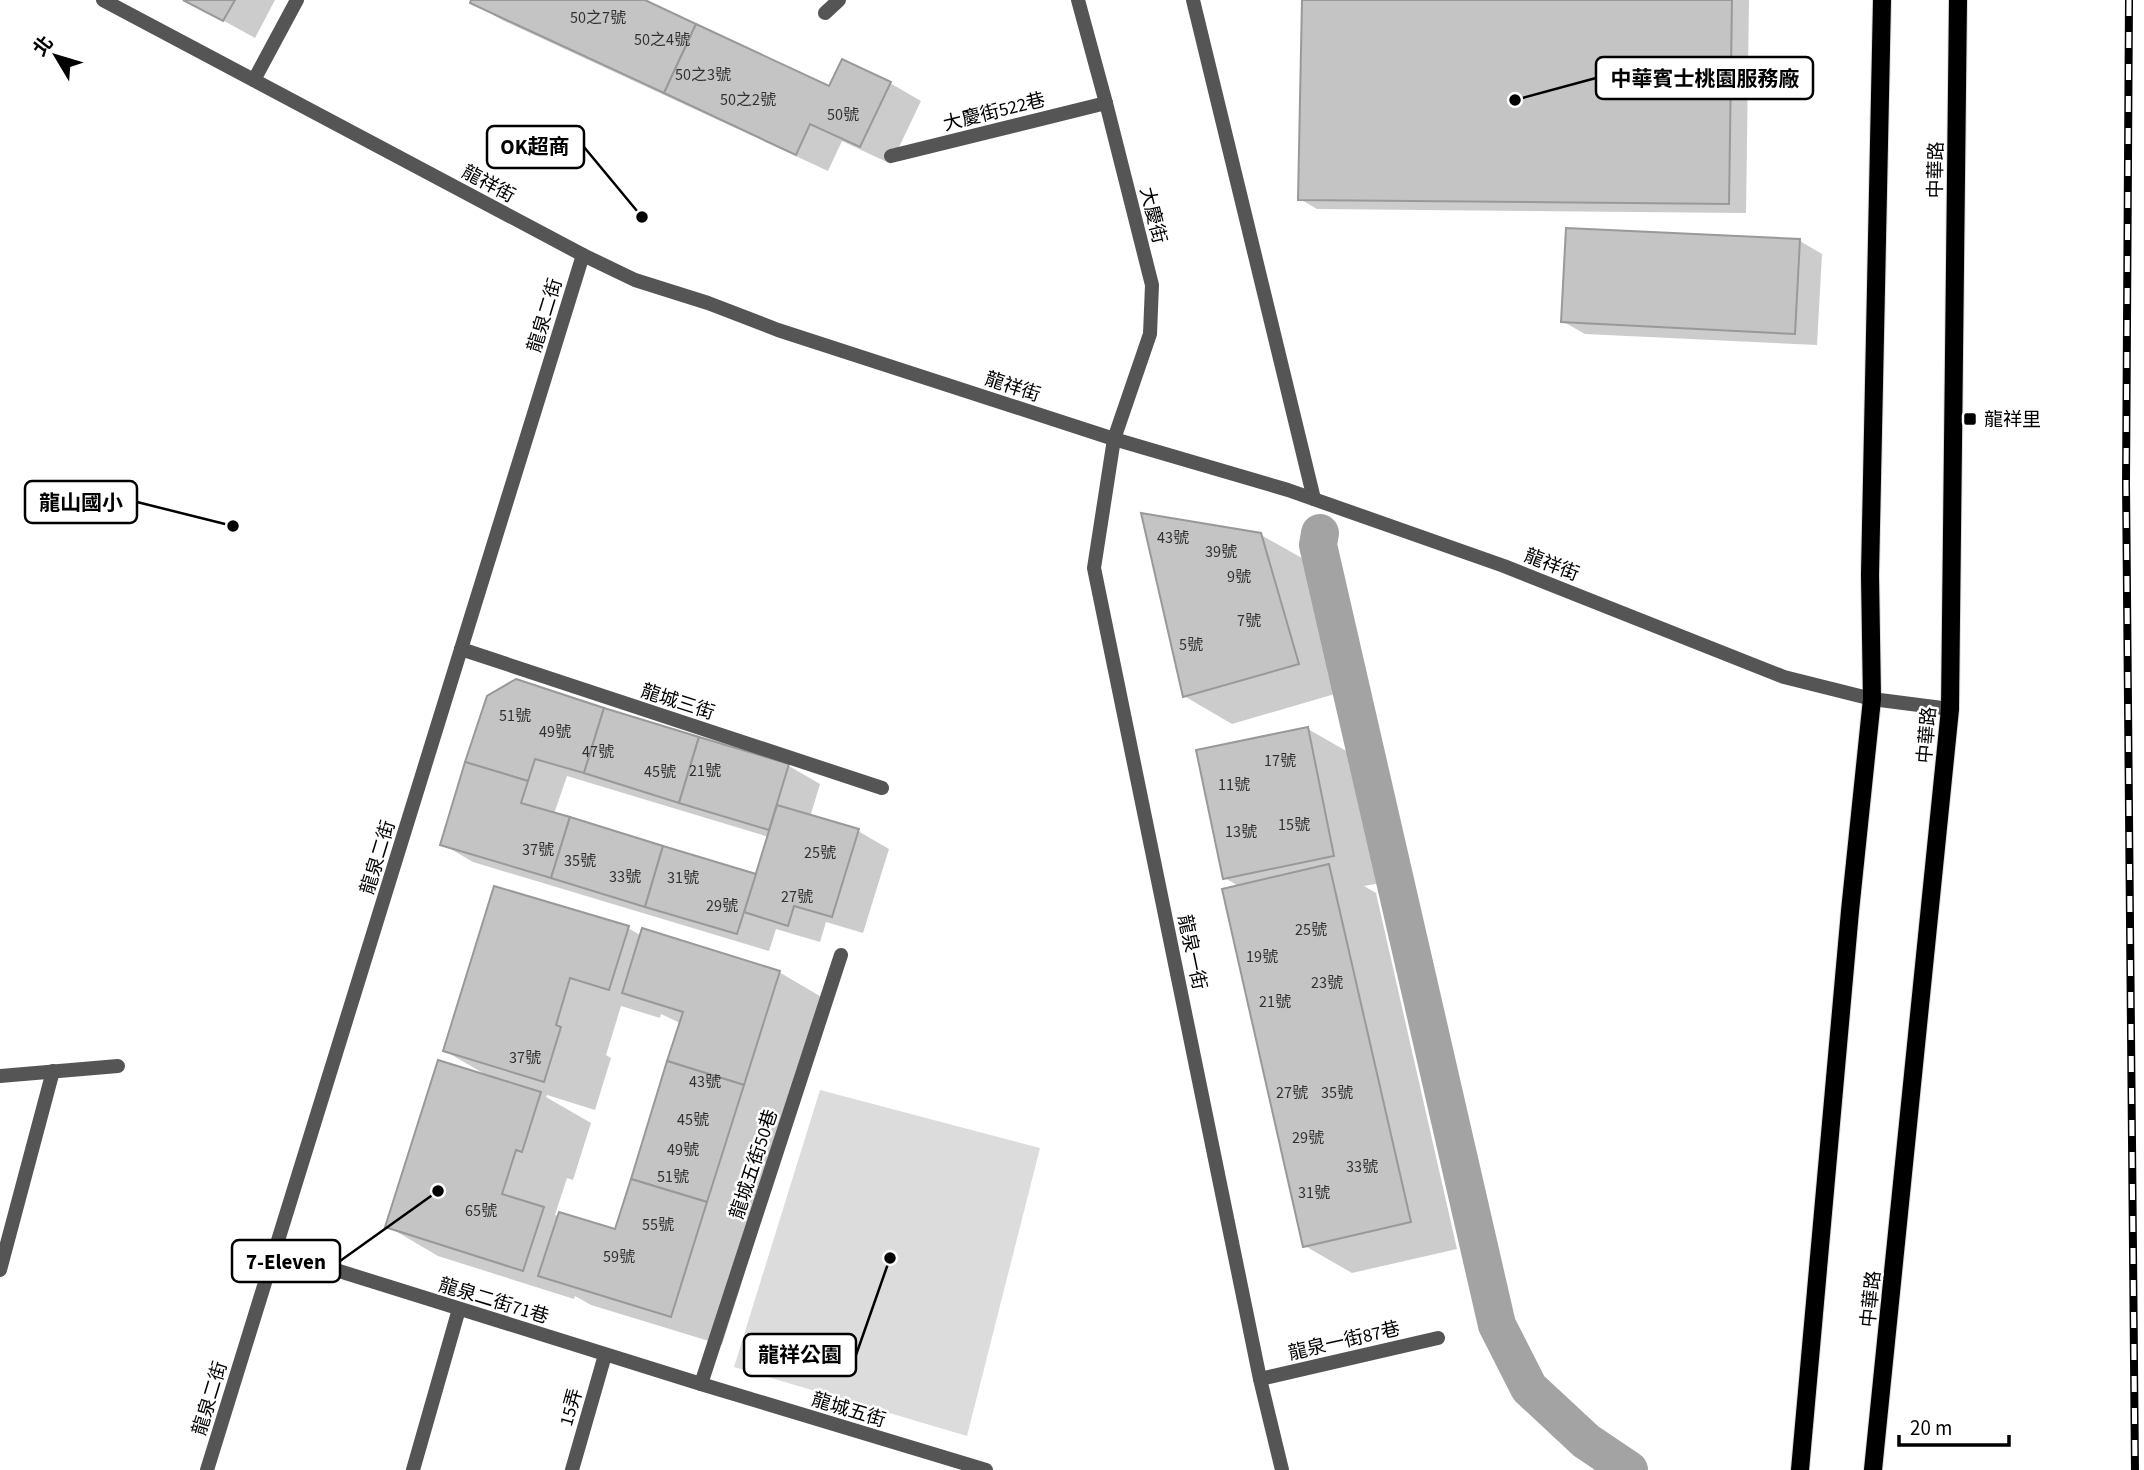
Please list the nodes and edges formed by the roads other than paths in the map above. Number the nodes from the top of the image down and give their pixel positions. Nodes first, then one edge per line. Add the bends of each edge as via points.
1 (103, 0) edge
2 (297, 0) edge
3 (839, 0) edge
4 (1078, 0) edge
5 (1193, 0) edge
6 (1882, 0) edge
7 (1958, 0) edge
8 (825, 13) dead end
9 (254, 80) junction
10 (1107, 103) junction
11 (891, 156) dead end
12 (583, 255) junction
13 (1114, 439) junction
14 (1314, 499) junction
15 (461, 649) junction
16 (1872, 699) junction
17 (1950, 709) junction
18 (882, 788) dead end
19 (841, 955) dead end
20 (118, 1066) dead end
21 (53, 1071) junction
22 (0, 1076) edge
23 (275, 1251) junction
24 (0, 1270) edge
25 (459, 1309) junction
26 (1437, 1338) dead end
27 (606, 1355) junction
28 (1260, 1379) junction
29 (701, 1384) junction
30 (206, 1470) edge
31 (413, 1470) edge
32 (572, 1470) edge
33 (986, 1470) edge
34 (1282, 1470) edge
35 (1800, 1470) edge
36 (1873, 1470) edge

1 - 9 street, 龍祥街
2 - 9 street
3 - 8 street
4 - 10 street, 大慶街
5 - 14 street
6 - 16 main road via 1870,575
7 - 17 main road, 中華路
9 - 12 street, 龍祥街
10 - 11 street, 大慶街522巷
10 - 13 street, 大慶街 via 1152,285 1150,334
12 - 13 street, 龍祥街 via 635,280
12 - 15 street, 龍泉二街
13 - 14 street, 龍祥街
13 - 28 street, 龍泉一街 via 1094,568
14 - 16 street, 龍祥街 via 1504,566 1784,677
15 - 18 street, 龍城三街
15 - 23 street, 龍泉二街
16 - 17 street, 龍祥街
16 - 35 main road
17 - 36 main road, 中華路
19 - 29 street, 龍城五街50巷
20 - 21 street
21 - 22 street
21 - 24 street
23 - 25 street, 龍泉二街71巷
23 - 30 street, 龍泉二街
25 - 27 street, 龍泉二街71巷
25 - 31 street
26 - 28 street, 龍泉一街87巷
27 - 29 street, 龍泉二街71巷
27 - 32 street, 15弄
28 - 34 street, 龍泉一街
29 - 33 street, 龍城五街

